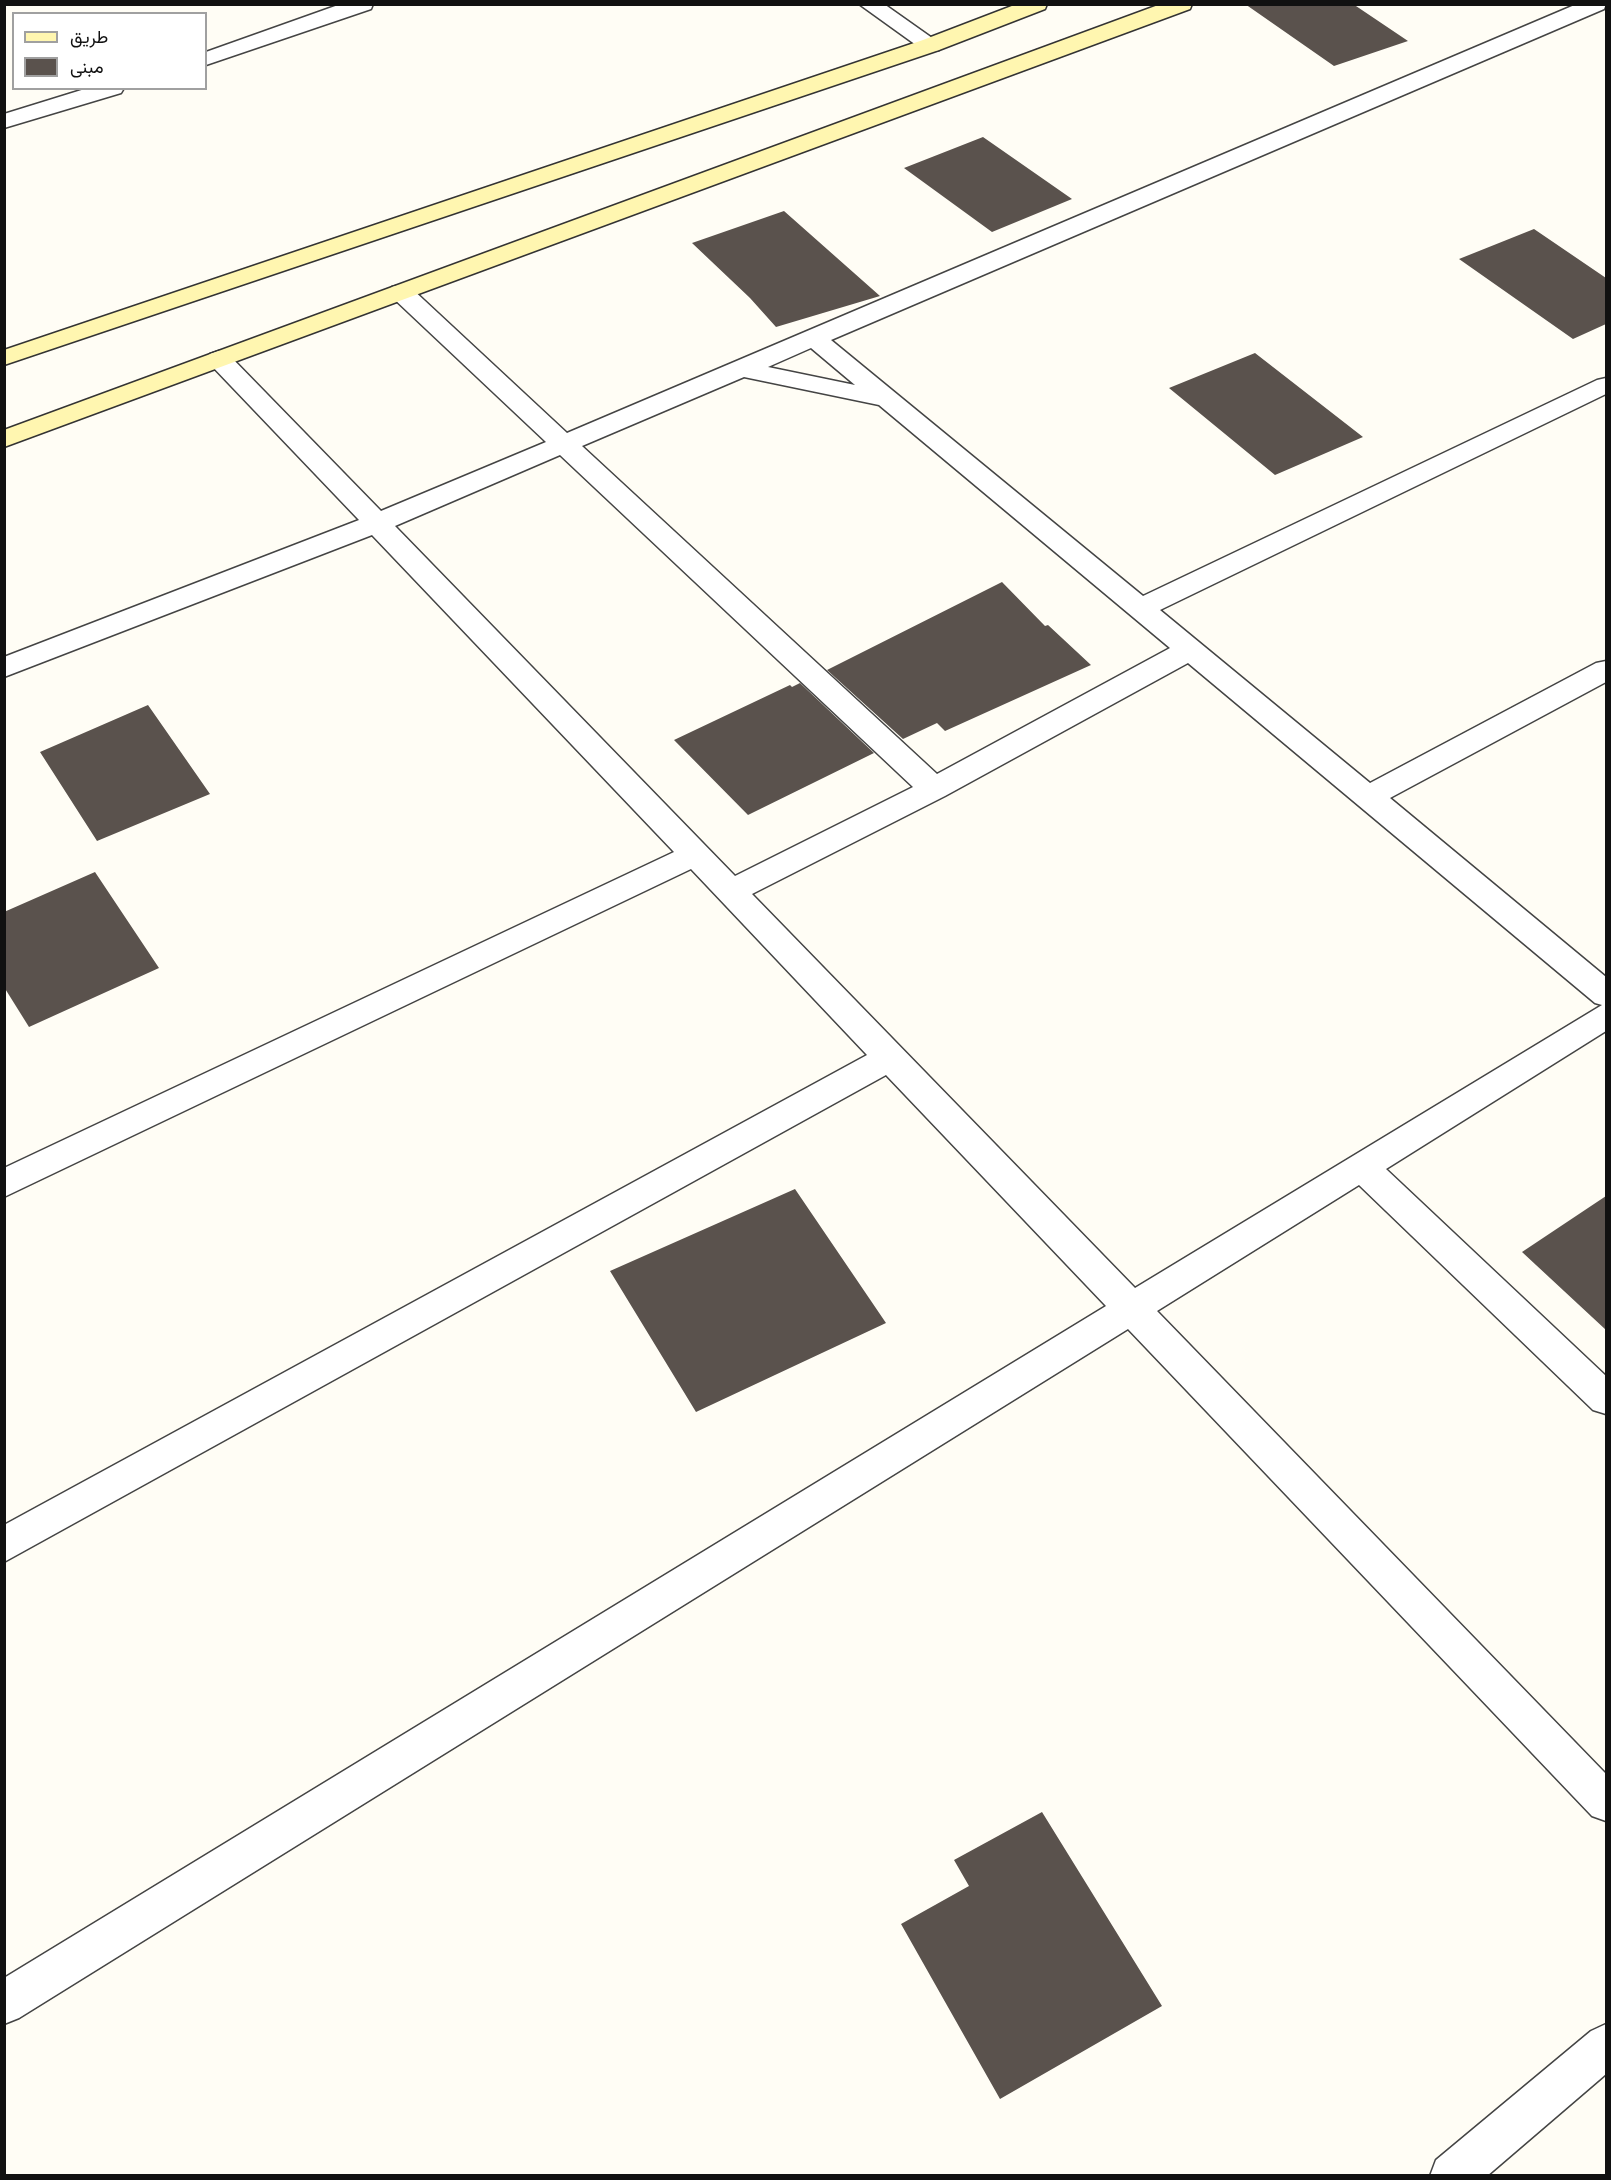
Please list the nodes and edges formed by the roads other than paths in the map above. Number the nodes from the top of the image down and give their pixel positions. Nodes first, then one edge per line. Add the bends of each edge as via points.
1 (363, 4) edge
2 (869, 4) edge
3 (1037, 4) edge
4 (1182, 4) edge
5 (1596, 4) edge
6 (931, 45) junction
7 (207, 59) edge
8 (108, 90) edge
9 (4, 122) edge
10 (401, 291) junction
11 (814, 338) junction
12 (4, 358) edge
13 (219, 359) junction
14 (743, 369) junction
15 (1606, 385) edge
16 (888, 399) junction
17 (4, 439) edge
18 (567, 444) junction
19 (377, 523) junction
20 (1141, 608) junction
21 (1189, 650) junction
22 (4, 668) edge
23 (1606, 670) edge
24 (934, 789) junction
25 (1368, 797) junction
26 (696, 854) junction
27 (731, 891) junction
28 (1606, 994) edge
29 (1606, 1016) edge
30 (891, 1057) junction
31 (1362, 1167) junction
32 (4, 1184) edge
33 (1132, 1308) junction
34 (1606, 1399) edge
35 (4, 1545) edge
36 (1606, 1802) edge
37 (4, 2002) edge
38 (1606, 2046) edge
39 (1452, 2175) edge

1 - 7 street
2 - 6 street
3 - 6 street
4 - 10 street
5 - 11 street
6 - 12 street
8 - 9 street
10 - 13 street
10 - 18 street
11 - 14 street
11 - 16 street
13 - 17 street
13 - 19 street
14 - 16 street
14 - 18 street
15 - 20 street
16 - 20 street
18 - 19 street
18 - 24 street
19 - 22 street
19 - 26 street
20 - 21 street
21 - 24 street
21 - 25 street
23 - 25 street
24 - 27 street
25 - 28 street
26 - 27 street
26 - 32 street
27 - 30 street
29 - 31 street
30 - 33 street
30 - 35 street
31 - 33 street
31 - 34 street
33 - 36 street
33 - 37 street
38 - 39 street

